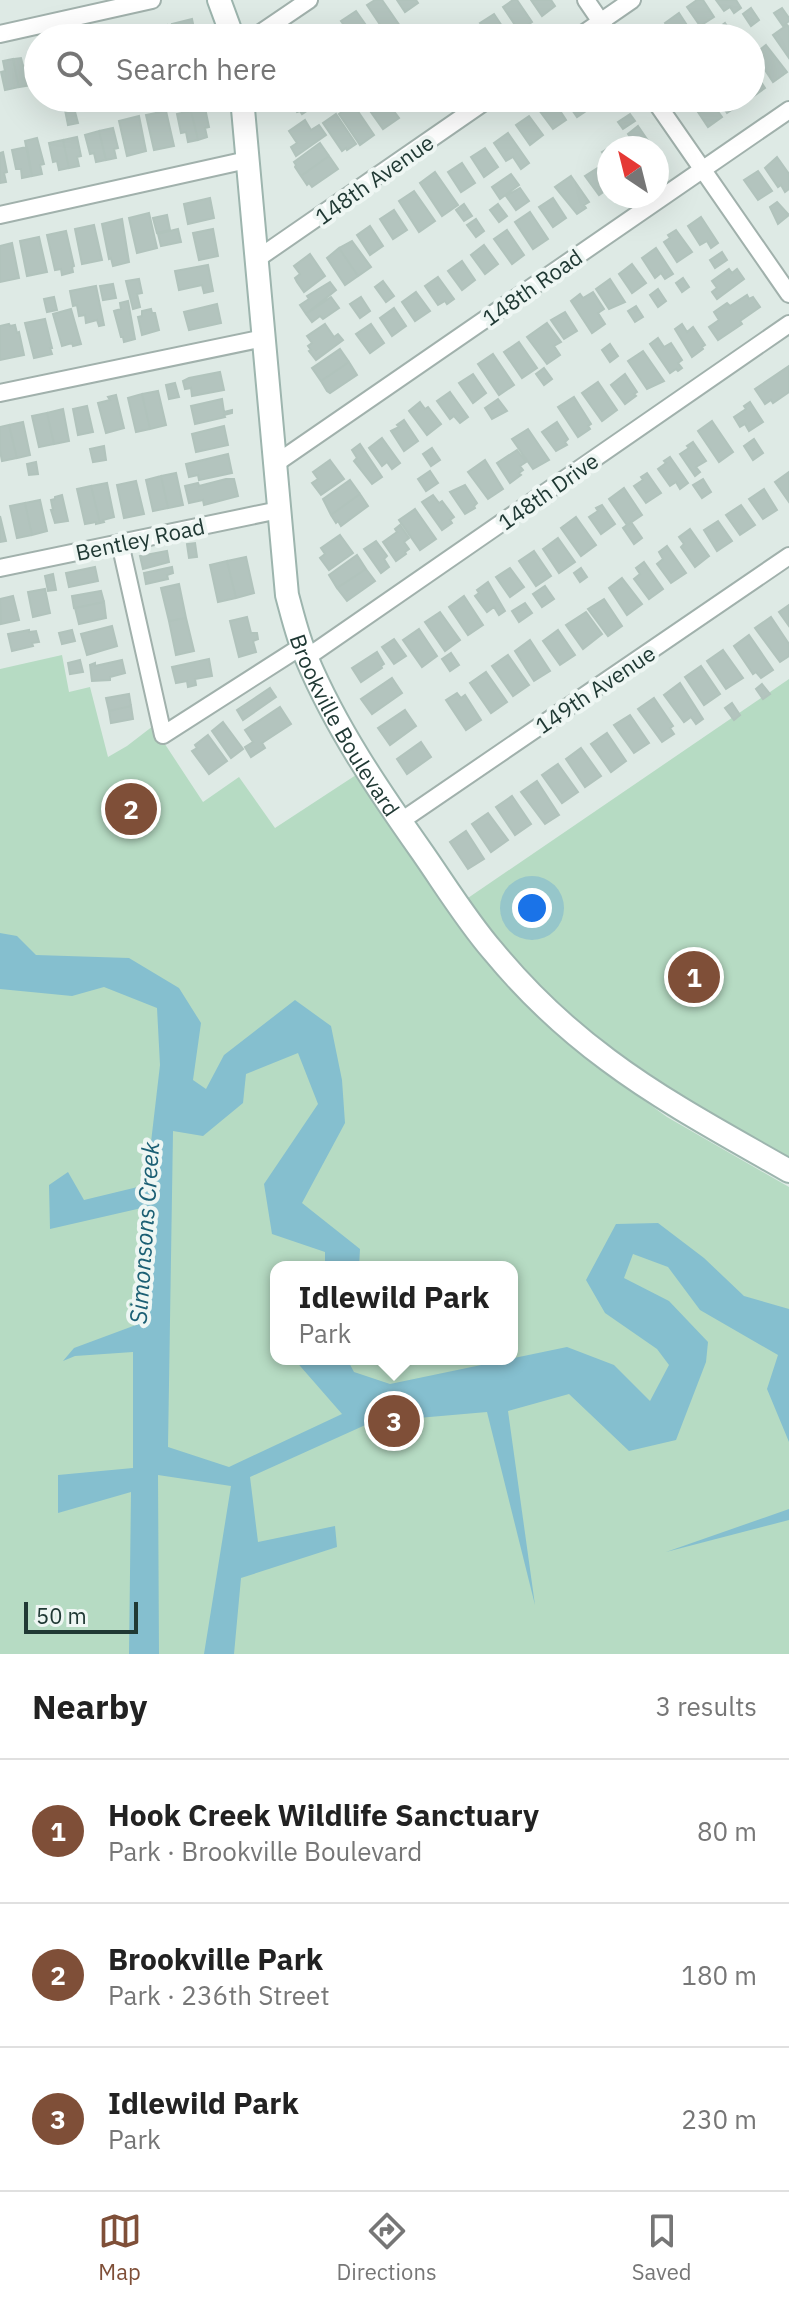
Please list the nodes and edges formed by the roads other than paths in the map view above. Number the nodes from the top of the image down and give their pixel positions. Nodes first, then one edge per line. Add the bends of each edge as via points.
1 (152, 0) edge
2 (219, 0) edge
3 (309, 0) edge
4 (586, 0) edge
5 (632, 0) edge
6 (600, 22) junction
7 (45, 24) edge
8 (228, 24) edge
9 (274, 24) edge
10 (597, 24) edge
11 (24, 29) edge
12 (0, 34) edge
13 (789, 110) edge
14 (243, 112) edge
15 (470, 112) edge
16 (663, 112) edge
17 (247, 160) junction
18 (703, 169) junction
19 (0, 215) edge
20 (257, 259) junction
21 (789, 294) edge
22 (789, 324) edge
23 (264, 338) junction
24 (0, 393) edge
25 (275, 464) junction
26 (279, 510) junction
27 (120, 543) junction
28 (789, 556) edge
29 (0, 568) edge
30 (304, 652) junction
31 (401, 821) junction
32 (789, 1171) edge

1 - 7 street
2 - 8 street
3 - 9 street
4 - 6 street
5 - 6 street
6 - 10 street
11 - 12 street
13 - 18 street, 148th Road
14 - 17 street, Brookville Boulevard
15 - 20 street, 148th Avenue
16 - 18 street
17 - 19 street
17 - 20 street, Brookville Boulevard
18 - 21 street
18 - 25 street, 148th Road
20 - 23 street, Brookville Boulevard
22 - 30 street, 148th Drive
23 - 24 street
23 - 25 street, Brookville Boulevard
25 - 26 street, Brookville Boulevard
26 - 27 street, Bentley Road
26 - 30 street, Brookville Boulevard via 287,595
27 - 29 street, Bentley Road
27 - 30 street, 148th Drive via 163,735
28 - 31 street, 149th Avenue
30 - 31 street, Brookville Boulevard via 345,735
31 - 32 street, Brookville Boulevard via 490,949 556,1016 665,1100

